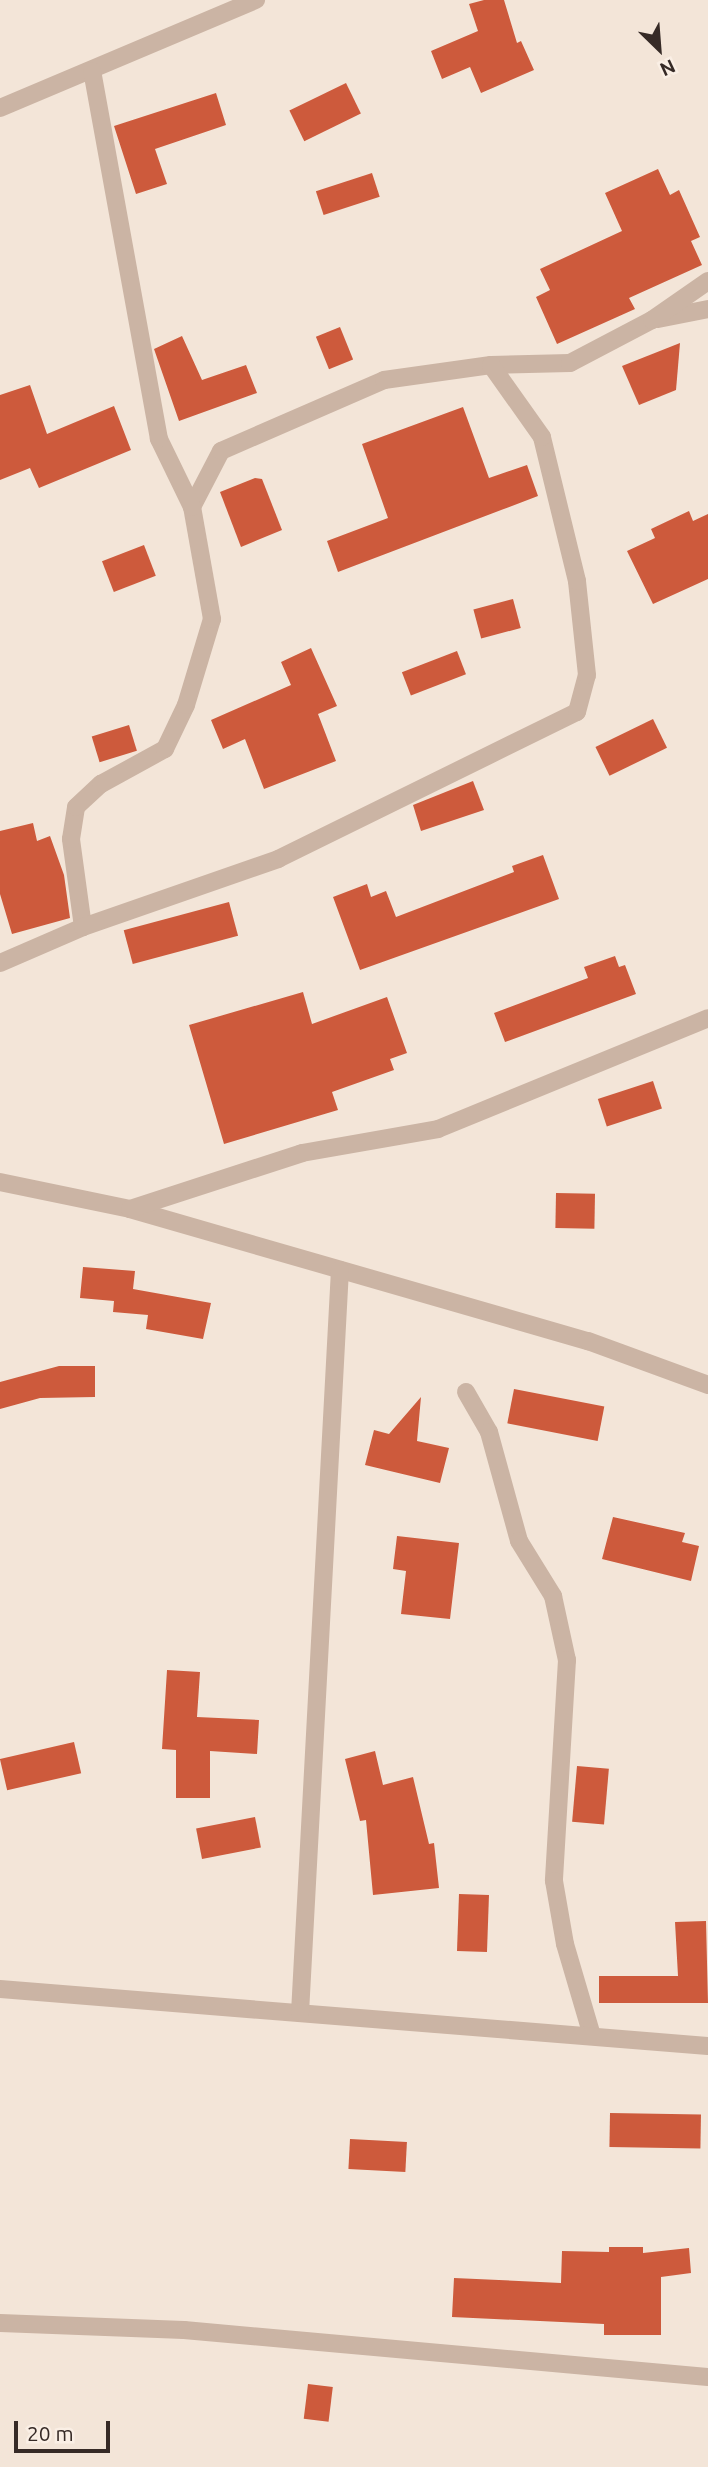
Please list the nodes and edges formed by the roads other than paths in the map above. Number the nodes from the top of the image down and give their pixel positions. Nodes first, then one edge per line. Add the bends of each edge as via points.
1 (256, 0) edge
2 (92, 71) junction
3 (0, 108) edge
4 (708, 281) edge
5 (708, 309) edge
6 (652, 320) junction
7 (491, 365) junction
8 (192, 507) junction
9 (83, 927) junction
10 (0, 963) edge
11 (708, 1018) edge
12 (0, 1182) edge
13 (130, 1209) junction
14 (340, 1270) junction
15 (708, 1385) edge
16 (466, 1392) dead end
17 (0, 1989) edge
18 (300, 2012) junction
19 (592, 2036) junction
20 (708, 2046) edge
21 (0, 2323) edge
22 (708, 2377) edge

1 - 2 street
2 - 3 street
2 - 8 street via 159,439
4 - 6 street
5 - 6 street
6 - 7 street via 570,363
7 - 8 street via 384,380 221,451
7 - 9 street via 542,437 577,581 587,675 576,712 278,859
8 - 9 street via 212,618 186,705 165,749 101,784 76,807 71,839
9 - 10 street
11 - 13 street via 438,1129 302,1153
12 - 13 street
13 - 14 street
14 - 15 street via 588,1341
14 - 18 street
16 - 19 street via 489,1432 519,1541 552,1596 567,1660 554,1881 565,1944
17 - 18 street
18 - 19 street
19 - 20 street
21 - 22 street via 184,2330

